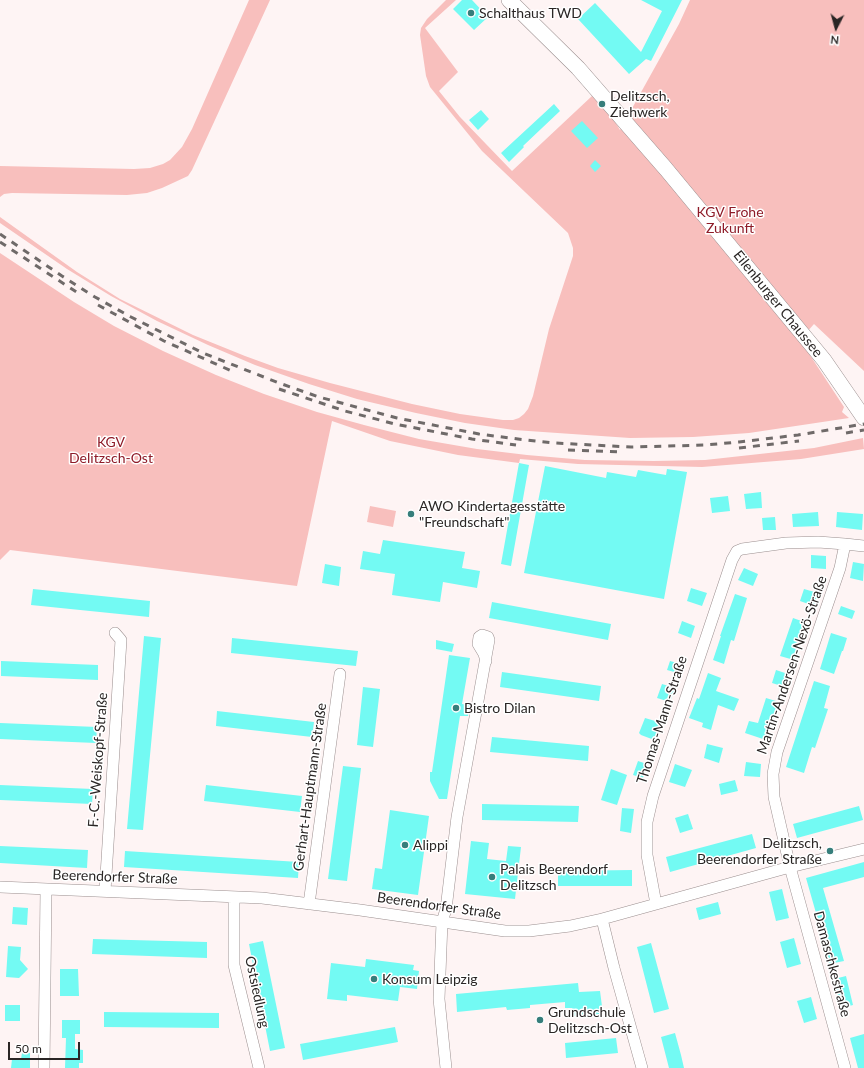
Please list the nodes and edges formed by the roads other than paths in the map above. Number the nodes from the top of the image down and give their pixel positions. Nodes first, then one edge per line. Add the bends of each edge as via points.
1 (509, 0) edge
2 (864, 418) edge
3 (845, 544) junction
4 (864, 546) edge
5 (115, 633) dead end
6 (486, 661) dead end
7 (340, 674) dead end
8 (864, 848) edge
9 (790, 867) junction
10 (0, 887) edge
11 (46, 889) junction
12 (105, 891) junction
13 (234, 897) junction
14 (309, 904) junction
15 (656, 904) junction
16 (602, 919) junction
17 (442, 922) junction
18 (44, 1068) edge
19 (258, 1068) edge
20 (446, 1068) edge
21 (642, 1068) edge
22 (845, 1068) edge

1 - 2 street, Eilenburger Chaussee via 578,68 666,169 824,360
3 - 4 street
3 - 9 street, Martin-Andersen-Nexö-Straße via 840,568 777,752 773,774 774,797
3 - 15 street, Thomas-Mann-Straße via 786,543 750,547 737,551 732,560 653,796 647,822 647,855
5 - 12 street, F.-C.-Weiskopf-Straße via 121,640
6 - 17 street via 457,817 446,909
7 - 14 street, Gerhart-Hauptmann-Straße
8 - 9 street, Beerendorfer Straße
9 - 15 street, Beerendorfer Straße
9 - 22 street, Damaschkestraße
10 - 11 street, Beerendorfer Straße
11 - 12 street, Beerendorfer Straße
11 - 18 street
12 - 13 street, Beerendorfer Straße
13 - 14 street, Beerendorfer Straße
13 - 19 street, Ostsiedlung via 234,965
14 - 17 street, Beerendorfer Straße
15 - 16 street, Beerendorfer Straße
16 - 17 street, Beerendorfer Straße via 529,931 505,931
16 - 21 street
17 - 20 street via 439,999

